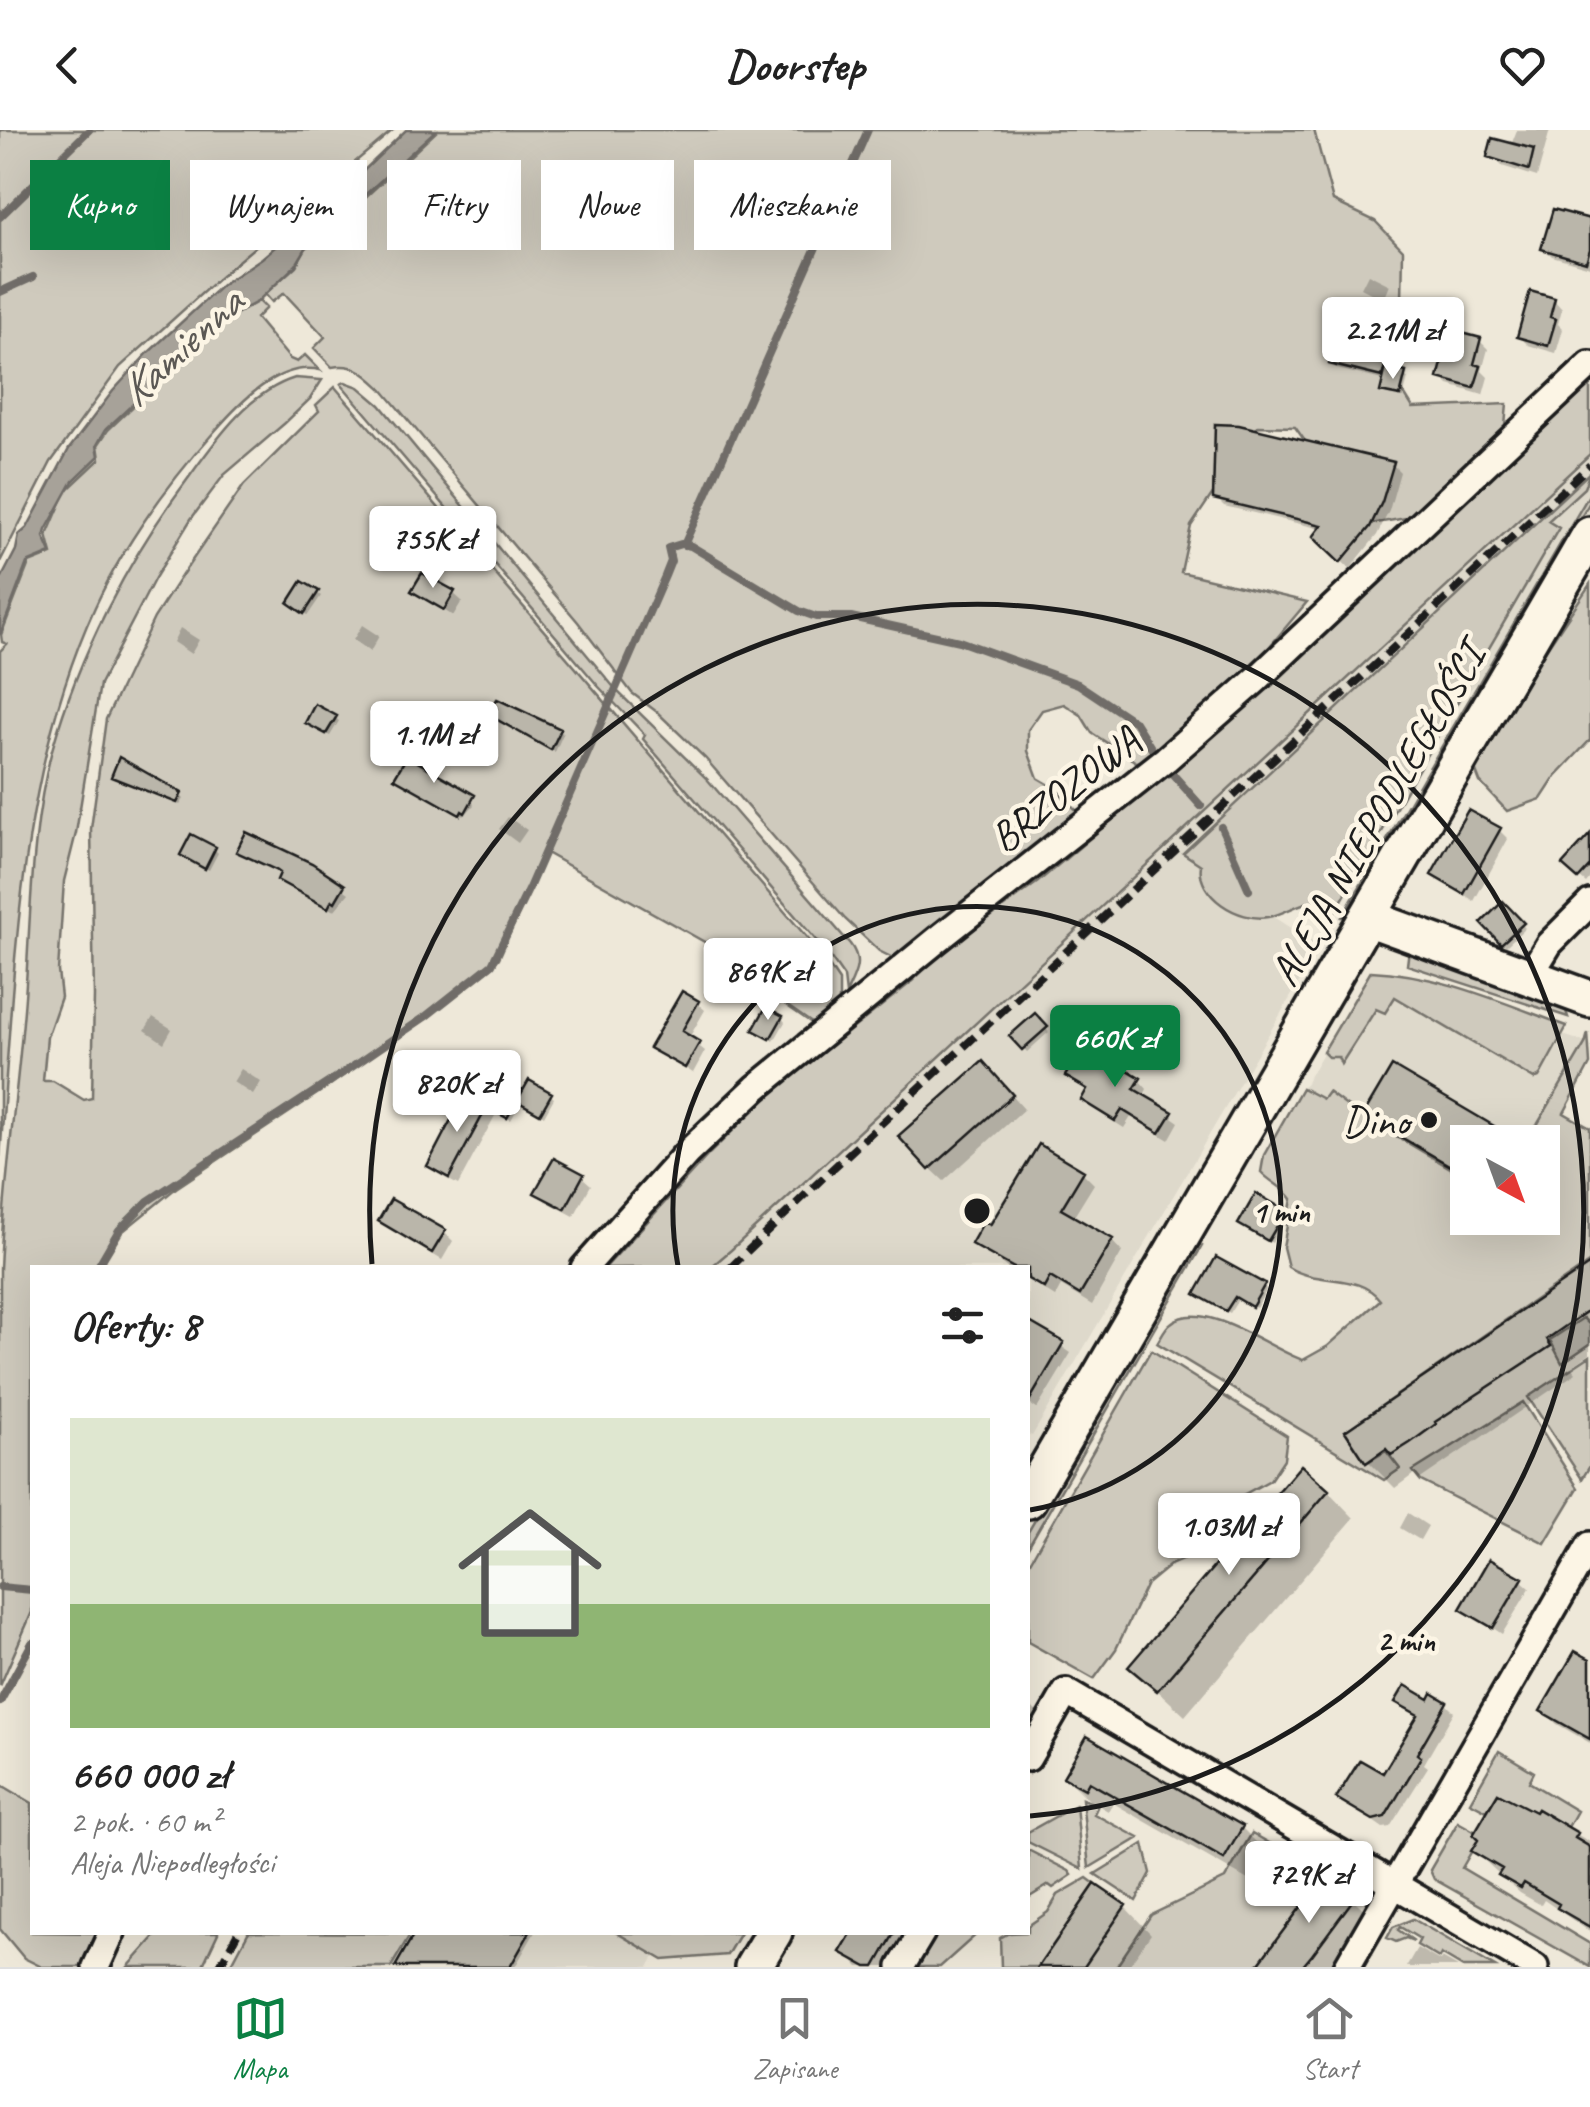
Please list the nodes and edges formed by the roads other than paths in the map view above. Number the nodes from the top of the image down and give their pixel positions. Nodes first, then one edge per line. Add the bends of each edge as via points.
1 (1590, 366) edge
2 (1590, 535) edge
3 (1590, 903) edge
4 (1368, 918) junction
5 (1528, 977) junction
6 (1590, 999) edge
7 (587, 1265) edge
8 (1030, 1497) edge
9 (1590, 1544) edge
10 (1030, 1755) edge
11 (1395, 1884) junction
12 (111, 1935) edge
13 (772, 1935) edge
14 (920, 1935) edge
15 (96, 1967) edge
16 (753, 1967) edge
17 (901, 1967) edge
18 (1347, 1967) edge
19 (1535, 1967) edge

1 - 7 street, BRZOZOWA via 1166,759 756,1088 686,1153
2 - 4 street, ALEJA NIEPODLEGŁOŚCI
3 - 5 street via 1549,944
4 - 5 street
4 - 8 street, ALEJA NIEPODLEGŁOŚCI
5 - 6 street
9 - 11 street
10 - 11 street via 1066,1692
11 - 18 street
11 - 19 street
12 - 15 street
13 - 16 street
14 - 17 street

